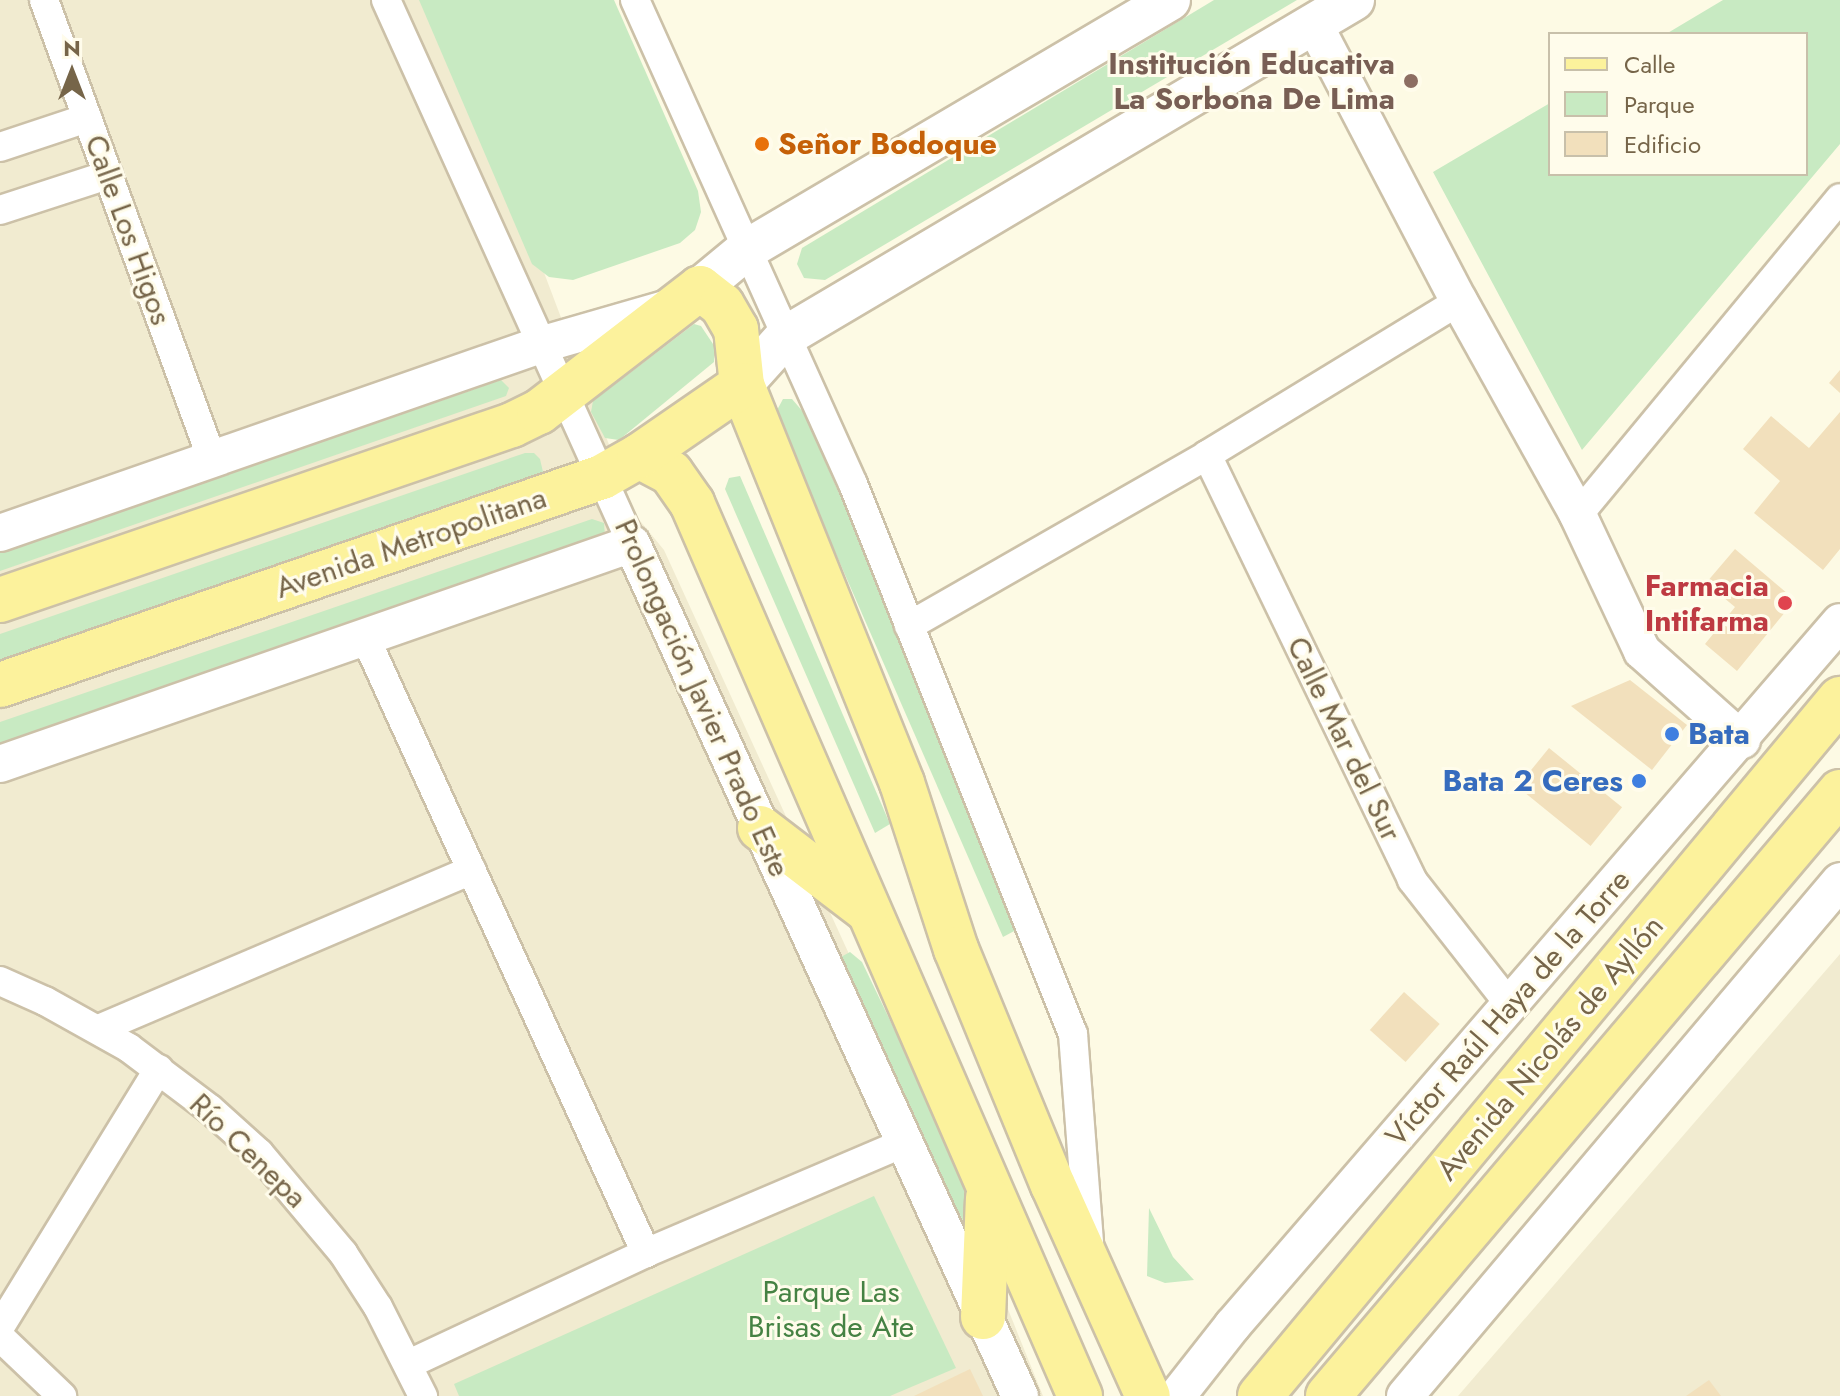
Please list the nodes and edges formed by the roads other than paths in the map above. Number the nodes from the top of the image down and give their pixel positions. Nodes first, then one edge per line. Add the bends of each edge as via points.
1 (44, 0) edge
2 (386, 0) edge
3 (635, 0) edge
4 (1170, 0) edge
5 (1354, 0) edge
6 (1314, 24) junction
7 (87, 118) junction
8 (0, 147) edge
9 (108, 175) junction
10 (1840, 198) edge
11 (0, 210) edge
12 (746, 250) junction
13 (689, 296) junction
14 (1459, 301) junction
15 (786, 336) junction
16 (540, 345) junction
17 (742, 385) junction
18 (563, 393) junction
19 (1207, 455) junction
20 (212, 460) junction
21 (621, 467) junction
22 (1578, 515) junction
23 (0, 533) edge
24 (632, 544) junction
25 (0, 600) edge
26 (1840, 622) edge
27 (909, 626) junction
28 (366, 639) junction
29 (0, 685) edge
30 (1840, 699) edge
31 (1742, 740) junction
32 (0, 764) edge
33 (1840, 792) edge
34 (760, 828) junction
35 (472, 870) junction
36 (1840, 881) edge
37 (869, 911) junction
38 (0, 981) edge
39 (1510, 1005) junction
40 (99, 1029) junction
41 (159, 1069) junction
42 (902, 1144) junction
43 (988, 1184) junction
44 (646, 1253) junction
45 (1091, 1270) junction
46 (983, 1317) junction
47 (0, 1327) edge
48 (0, 1337) edge
49 (409, 1364) junction
50 (62, 1396) edge
51 (423, 1396) edge
52 (1020, 1396) edge
53 (1080, 1396) edge
54 (1148, 1396) edge
55 (1177, 1396) edge
56 (1260, 1396) edge
57 (1328, 1396) edge
58 (1405, 1396) edge

1 - 7 street, Calle Los Higos
2 - 16 street, Prolongación Javier Prado Este
3 - 12 street
4 - 12 main road
5 - 6 main road, Avenida Metropolitana
6 - 14 street
6 - 15 main road, Avenida Metropolitana
7 - 8 street
7 - 9 street, Calle Los Higos
9 - 11 street
9 - 20 street, Calle Los Higos
10 - 22 street
12 - 13 main road
12 - 15 street
13 - 16 street
13 - 17 main road via 722,305 736,329
13 - 18 main road
14 - 19 street
14 - 22 street
15 - 17 main road, Avenida Metropolitana
15 - 27 street
16 - 18 street, Prolongación Javier Prado Este
16 - 20 street
17 - 21 main road, Avenida Metropolitana
17 - 45 main road via 902,783 956,949
18 - 21 street, Prolongación Javier Prado Este
18 - 25 main road via 512,425
19 - 27 street
19 - 39 street, Calle Mar del Sur via 1412,880
20 - 23 street
21 - 24 street, Prolongación Javier Prado Este
21 - 29 main road, Avenida Metropolitana
21 - 37 main road via 671,473 692,503
22 - 31 street via 1642,651
24 - 28 street
24 - 34 street, Prolongación Javier Prado Este
26 - 31 street, Víctor Raúl Haya de la Torre
27 - 45 street via 1073,1034
28 - 32 street
28 - 35 street
30 - 56 main road, Avenida Nicolás de Ayllón
31 - 39 street, Víctor Raúl Haya de la Torre
33 - 57 main road, Avenida Nicolás de Ayllón
34 - 37 main road
34 - 42 street, Prolongación Javier Prado Este
35 - 40 street
35 - 44 street
36 - 58 street
37 - 43 main road
38 - 40 street, Río Cenepa
39 - 55 street, Víctor Raúl Haya de la Torre
40 - 41 street, Río Cenepa
41 - 47 street
41 - 49 street, Río Cenepa via 259,1153 303,1201 371,1297
42 - 44 street
42 - 46 street, Prolongación Javier Prado Este
43 - 46 main road
43 - 53 main road
44 - 49 street
45 - 54 main road
46 - 52 street, Prolongación Javier Prado Este
48 - 50 street
49 - 51 street, Río Cenepa

